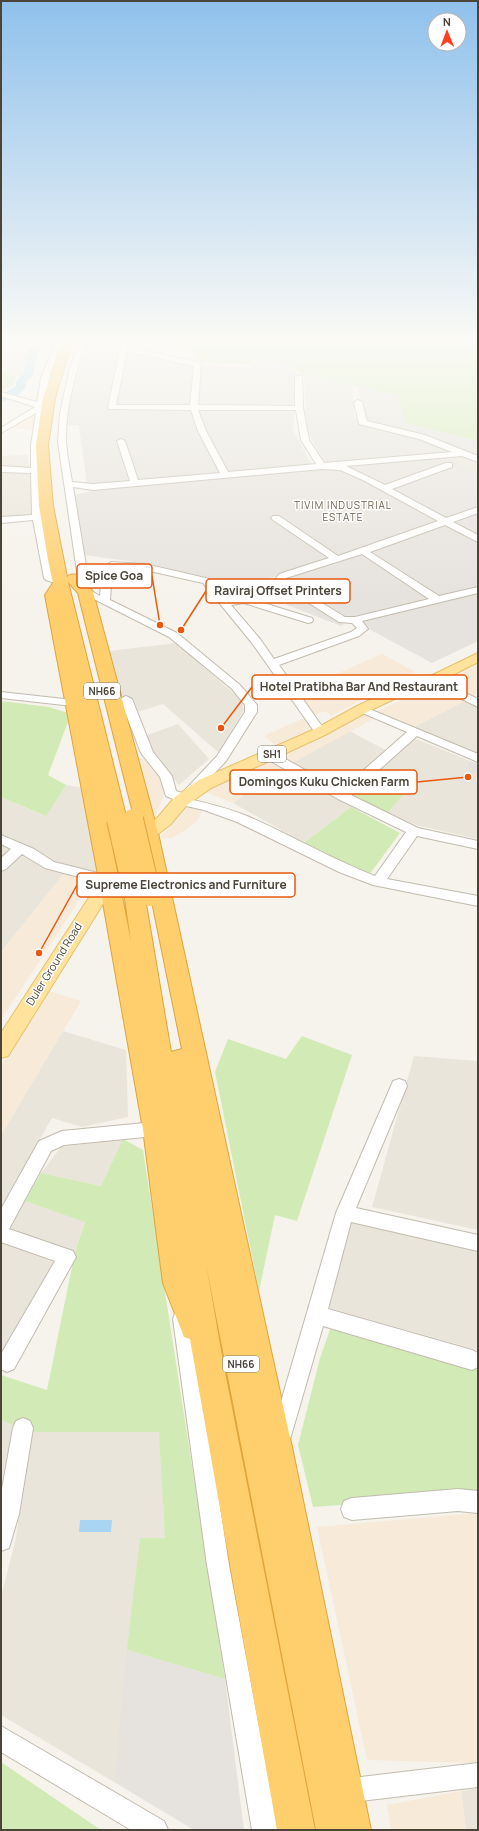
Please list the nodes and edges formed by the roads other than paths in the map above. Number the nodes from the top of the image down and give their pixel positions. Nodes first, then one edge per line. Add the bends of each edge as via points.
1 (40, 426) edge
2 (42, 426) edge
3 (57, 426) edge
4 (61, 426) edge
5 (200, 426) edge
6 (302, 426) edge
7 (378, 426) edge
8 (40, 432) junction
9 (121, 441) dead end
10 (465, 454) junction
11 (478, 459) edge
12 (450, 465) dead end
13 (322, 466) junction
14 (1, 469) edge
15 (34, 471) junction
16 (225, 474) junction
17 (135, 483) junction
18 (68, 488) junction
19 (385, 488) junction
20 (478, 510) edge
21 (37, 517) junction
22 (276, 518) dead end
23 (1, 520) edge
24 (446, 522) junction
25 (478, 539) edge
26 (363, 551) junction
27 (337, 559) junction
28 (81, 589) junction
29 (478, 590) edge
30 (438, 600) junction
31 (225, 603) junction
32 (308, 620) dead end
33 (356, 620) junction
34 (478, 648) edge
35 (478, 656) edge
36 (272, 664) junction
37 (432, 680) junction
38 (407, 688) junction
39 (1, 695) edge
40 (126, 700) dead end
41 (73, 703) junction
42 (478, 704) edge
43 (362, 709) junction
44 (320, 732) junction
45 (414, 732) junction
46 (138, 755) junction
47 (269, 755) junction
48 (478, 758) edge
49 (342, 796) junction
50 (181, 801) junction
51 (132, 824) junction
52 (414, 831) junction
53 (100, 838) junction
54 (1, 839) edge
55 (478, 845) edge
56 (20, 848) junction
57 (1, 866) edge
58 (109, 880) junction
59 (378, 882) junction
60 (147, 889) junction
61 (478, 901) edge
62 (1, 1050) edge
63 (399, 1086) dead end
64 (155, 1129) junction
65 (344, 1213) junction
66 (1, 1226) edge
67 (1, 1234) edge
68 (478, 1243) edge
69 (177, 1283) junction
70 (317, 1316) junction
71 (472, 1360) dead end
72 (7, 1362) dead end
73 (209, 1367) junction
74 (23, 1428) dead end
75 (277, 1447) junction
76 (478, 1502) edge
77 (352, 1509) dead end
78 (1, 1540) edge
79 (1, 1738) edge
80 (478, 1775) edge
81 (344, 1791) junction
82 (154, 1830) edge
83 (265, 1830) edge
84 (296, 1830) edge
85 (335, 1830) edge
86 (352, 1830) edge

1 - 8 street
2 - 8 highway, NH66
3 - 28 highway, NH66 via 52,445 57,506
4 - 18 street
5 - 16 street
6 - 13 street via 305,440
7 - 10 street via 422,437
8 - 15 street via 35,445
8 - 28 highway, NH66 via 46,506 56,565
9 - 17 street
10 - 11 street
10 - 13 street
12 - 19 street
13 - 16 street
13 - 19 street via 342,468
14 - 15 street
15 - 21 street
16 - 17 street
17 - 18 street
18 - 28 street
19 - 24 street
20 - 24 street
21 - 23 street
21 - 28 street via 49,578
22 - 27 street
24 - 25 street
24 - 26 street
26 - 27 street
26 - 30 street
27 - 33 street via 282,576 280,581 343,620
28 - 31 street via 110,566 120,564 171,572 206,581
28 - 41 highway via 52,595
28 - 46 highway
28 - 50 street via 173,635 236,687 251,705 251,712 222,758
28 - 51 highway, NH66
29 - 30 street
30 - 33 street
31 - 32 street via 244,600
31 - 36 street
33 - 36 street via 363,629 355,634
34 - 38 main road, SH1 via 415,680
35 - 37 main road, SH1
36 - 44 street
37 - 38 main road, SH1
37 - 42 street
38 - 43 main road, SH1
39 - 41 street
40 - 46 street
41 - 53 highway
43 - 44 main road, SH1
43 - 45 street
44 - 47 main road, SH1
45 - 48 street
45 - 49 street
46 - 50 street via 166,776 170,793 178,796
46 - 51 highway
47 - 49 street
47 - 50 main road, SH1 via 205,784
49 - 52 street
50 - 51 main road, SH1 via 164,821
50 - 59 street via 242,819 344,869
51 - 53 highway
51 - 60 highway
52 - 55 street
52 - 59 street
53 - 58 highway
54 - 56 street
56 - 57 street
56 - 58 street via 50,865
58 - 60 highway
58 - 62 main road, Duler Ground Road
58 - 64 highway
59 - 61 street
60 - 73 highway, NH66
60 - 75 highway
60 - 85 highway, NH66 via 195,1140
63 - 65 street
64 - 66 street via 62,1138 45,1146
64 - 69 highway
65 - 68 street
65 - 70 street
67 - 72 street via 67,1257
69 - 73 highway
69 - 83 street via 218,1565
70 - 71 street
70 - 75 street
73 - 84 highway, NH66
74 - 78 street
75 - 81 highway
76 - 77 street via 458,1500
79 - 82 street
80 - 81 street
81 - 86 highway

